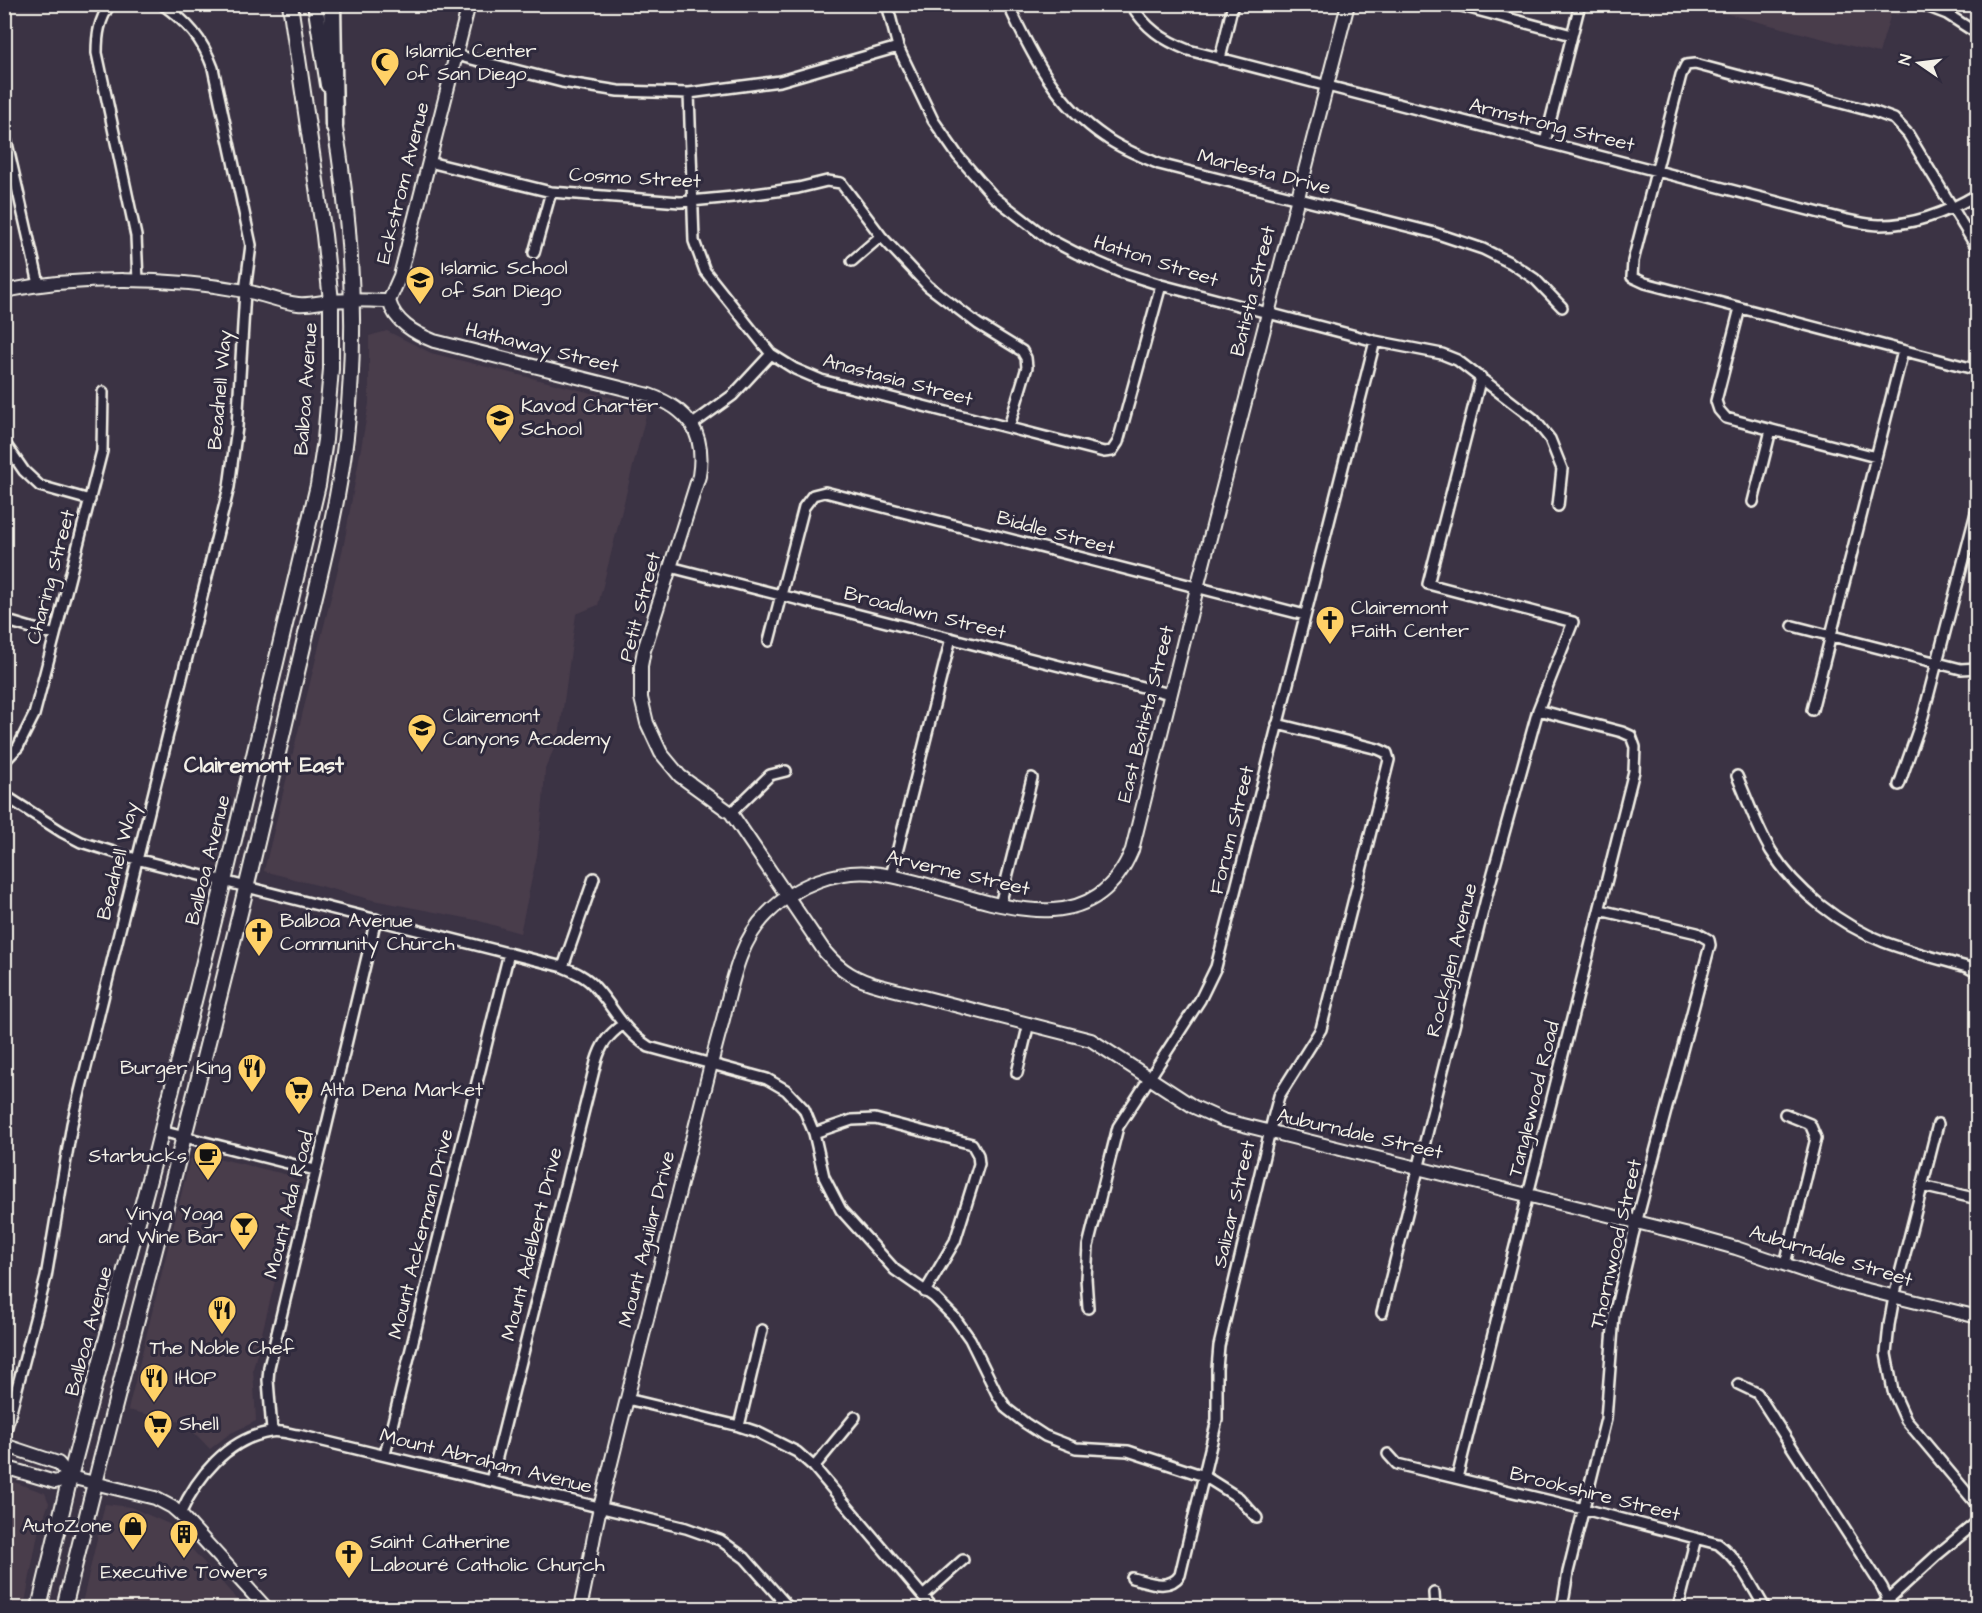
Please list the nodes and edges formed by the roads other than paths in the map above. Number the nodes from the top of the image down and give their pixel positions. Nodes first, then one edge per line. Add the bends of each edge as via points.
1 (110, 4) edge
2 (162, 4) edge
3 (290, 4) edge
4 (315, 4) edge
5 (332, 4) edge
6 (469, 4) edge
7 (887, 4) edge
8 (1008, 4) edge
9 (1131, 4) edge
10 (1233, 4) edge
11 (1348, 4) edge
12 (1454, 4) edge
13 (1580, 4) edge
14 (1920, 4) edge
15 (1977, 34) edge
16 (1572, 35) junction
17 (898, 47) junction
18 (456, 54) junction
19 (1220, 59) junction
20 (1328, 86) junction
21 (688, 93) junction
22 (334, 125) junction
23 (4, 130) edge
24 (1545, 142) junction
25 (429, 162) junction
26 (1657, 171) junction
27 (552, 192) junction
28 (1977, 194) edge
29 (1297, 199) junction
30 (692, 201) junction
31 (1953, 209) junction
32 (881, 236) junction
33 (1977, 250) edge
34 (534, 253) dead end
35 (852, 261) dead end
36 (138, 281) junction
37 (39, 284) junction
38 (1161, 285) junction
39 (4, 291) edge
40 (245, 291) junction
41 (331, 301) junction
42 (353, 301) junction
43 (389, 301) junction
44 (1562, 307) dead end
45 (1740, 308) junction
46 (1268, 313) junction
47 (1376, 341) junction
48 (1903, 351) junction
49 (771, 354) junction
50 (1977, 370) edge
51 (1480, 377) junction
52 (102, 393) dead end
53 (693, 424) junction
54 (1009, 427) junction
55 (1771, 430) junction
56 (4, 442) edge
57 (1876, 457) junction
58 (90, 500) junction
59 (1753, 502) dead end
60 (1977, 505) edge
61 (1558, 506) dead end
62 (670, 567) junction
63 (1197, 588) junction
64 (781, 595) junction
65 (1305, 615) junction
66 (4, 620) edge
67 (1793, 626) dead end
68 (55, 634) junction
69 (1831, 635) junction
70 (951, 638) junction
71 (769, 641) dead end
72 (1937, 662) junction
73 (1977, 668) edge
74 (1170, 694) junction
75 (1538, 710) junction
76 (1812, 710) dead end
77 (1277, 724) junction
78 (4, 762) edge
79 (786, 771) dead end
80 (1737, 776) dead end
81 (1032, 778) dead end
82 (1899, 784) dead end
83 (4, 795) edge
84 (731, 813) junction
85 (1132, 850) joint
86 (136, 859) junction
87 (891, 876) junction
88 (594, 878) dead end
89 (224, 881) junction
90 (247, 886) junction
91 (787, 896) junction
92 (1000, 905) junction
93 (1600, 910) junction
94 (376, 919) junction
95 (509, 953) junction
96 (563, 967) junction
97 (1977, 973) edge
98 (1029, 1023) junction
99 (622, 1025) junction
100 (711, 1064) junction
101 (1017, 1073) dead end
102 (1149, 1076) junction
103 (1785, 1114) dead end
104 (1938, 1124) dead end
105 (161, 1131) junction
106 (1270, 1132) junction
107 (814, 1133) junction
108 (184, 1137) junction
109 (1418, 1167) junction
110 (315, 1170) junction
111 (1922, 1186) junction
112 (1528, 1194) junction
113 (1977, 1199) edge
114 (1636, 1222) junction
115 (1785, 1264) junction
116 (925, 1292) junction
117 (1894, 1297) junction
118 (1088, 1308) dead end
119 (1382, 1313) dead end
120 (1977, 1317) edge
121 (762, 1330) dead end
122 (1738, 1384) dead end
123 (627, 1399) junction
124 (855, 1417) dead end
125 (739, 1426) junction
126 (272, 1431) junction
127 (4, 1438) edge
128 (4, 1445) edge
129 (1388, 1454) dead end
130 (385, 1455) junction
131 (4, 1467) edge
132 (814, 1467) junction
133 (1204, 1476) junction
134 (70, 1477) junction
135 (1457, 1478) junction
136 (491, 1481) junction
137 (95, 1483) junction
138 (1977, 1506) edge
139 (600, 1508) junction
140 (1584, 1509) junction
141 (180, 1514) junction
142 (1257, 1518) dead end
143 (1977, 1521) edge
144 (1696, 1538) junction
145 (963, 1560) dead end
146 (1132, 1578) dead end
147 (1434, 1593) dead end
148 (922, 1596) junction
149 (1888, 1599) junction
150 (39, 1608) edge
151 (64, 1608) edge
152 (266, 1608) edge
153 (580, 1608) edge
154 (789, 1608) edge
155 (933, 1608) edge
156 (1435, 1608) edge
157 (1562, 1608) edge
158 (1678, 1608) edge
159 (1765, 1608) edge
160 (1879, 1608) edge
161 (1892, 1608) edge

1 - 36 street via 97,32 97,53 136,236
2 - 40 street, Beadnell Way via 185,21 205,47 213,68 251,245
3 - 41 main road, Balboa Avenue
4 - 22 main road
5 - 22 highway
6 - 18 street, Eckstrom Avenue
7 - 17 street, Hatton Street
8 - 29 street, Marlesta Drive via 1043,74 1064,102 1106,138 1159,164
9 - 19 street, Armstrong Street via 1143,22 1167,42
10 - 19 street
11 - 20 street, Batista Street
12 - 16 street
13 - 16 street
14 - 15 street via 1947,14
16 - 24 street
17 - 21 street via 780,81
17 - 38 street, Hatton Street via 933,120 994,197 1047,238 1120,272
18 - 21 street via 562,82 618,91
18 - 25 street, Eckstrom Avenue
19 - 20 street, Armstrong Street
20 - 24 street, Armstrong Street
20 - 29 street, Batista Street
21 - 30 street, Anastasia Street
22 - 42 main road via 351,252
23 - 37 street
24 - 26 street, Armstrong Street
25 - 27 street, Cosmo Street
25 - 43 street, Eckstrom Avenue via 400,276
26 - 31 street, Armstrong Street via 1879,225 1909,222
26 - 31 street via 1681,75 1686,64 1695,64 1894,119 1908,134
26 - 45 street via 1632,277
27 - 30 street, Cosmo Street
27 - 34 street
28 - 31 street, Armstrong Street
29 - 44 street, Marlesta Drive via 1483,249 1535,279
29 - 46 street, Batista Street
30 - 32 street, Cosmo Street via 827,181 841,183
30 - 49 street, Anastasia Street via 694,241 705,271
31 - 33 street
32 - 35 street
32 - 54 street via 928,285 978,324 1022,351 1027,367
36 - 37 street
36 - 40 street
37 - 39 street
38 - 46 street, Hatton Street
38 - 54 street, Anastasia Street via 1118,442 1112,451
40 - 41 street via 299,304
40 - 86 street, Beadnell Way via 239,405 229,487
41 - 42 street
41 - 89 main road, Balboa Avenue via 331,369 318,485
42 - 43 street
42 - 90 main road via 352,366 340,483
43 - 53 street, Hathaway Street via 396,316 427,338 649,395 672,406
45 - 48 street
45 - 55 street via 1716,401 1726,418
46 - 47 street, Hatton Street
46 - 63 street, Batista Street
47 - 51 street, Hatton Street via 1442,354 1458,360
47 - 65 street, Forum Street
48 - 50 street
48 - 57 street
49 - 53 street via 732,395
49 - 54 street, Anastasia Street via 821,380
51 - 61 street, Hatton Street via 1534,419 1550,439 1562,469
51 - 75 street, Rockglen Avenue via 1428,584 1573,622
52 - 58 street, Charing Street via 102,451
53 - 62 street, Petit Street via 701,453 700,469
55 - 57 street
55 - 59 street
56 - 58 street via 40,486
57 - 69 street
58 - 68 street, Charing Street
60 - 72 street
62 - 64 street, Broadlawn Street
62 - 84 street, Petit Street via 644,650 644,712 652,736 671,765 694,788
63 - 64 street, Biddle Street via 825,492 813,495 804,507
63 - 65 street, Biddle Street
63 - 74 street, East Batista Street
64 - 70 street, Broadlawn Street
64 - 71 street
65 - 77 street, Forum Street
66 - 68 street
67 - 69 street
68 - 78 street, Charing Street via 34,715 18,747
69 - 72 street
69 - 76 street
70 - 74 street, Broadlawn Street
70 - 87 street
72 - 73 street via 1961,669
72 - 82 street
74 - 85 street, East Batista Street
75 - 93 street, Tanglewood Road via 1623,732 1631,736 1635,747 1634,771
75 - 109 street, Rockglen Avenue
77 - 102 street, Forum Street via 1216,967 1200,1000
77 - 106 street, Salizar Street via 1377,749 1387,753 1389,760 1321,1029 1279,1096
79 - 84 street via 770,775
80 - 97 street via 1771,850 1809,896 1850,926 1883,942
81 - 92 street
83 - 86 street via 81,842
84 - 91 street, Petit Street
85 - 92 street, Arverne Street via 1125,868 1105,891 1082,905 1061,910
86 - 89 street
86 - 127 street, Beadnell Way via 72,1124 46,1276
87 - 91 street, Arverne Street via 854,873 829,877
87 - 92 street, Arverne Street
88 - 96 street
89 - 90 street
89 - 105 main road, Balboa Avenue
90 - 94 street
90 - 108 main road
91 - 98 street, Auburndale Street via 830,958 854,977 880,987
91 - 100 street, Mount Aguilar Drive via 765,916 741,952
93 - 112 street, Tanglewood Road
93 - 114 street, Thornwood Street via 1697,933 1710,945
94 - 95 street
94 - 110 street, Mount Ada Road
95 - 96 street
95 - 130 street, Mount Ackerman Drive
96 - 99 street via 595,986
98 - 101 street
98 - 102 street, Auburndale Street via 1091,1040
99 - 100 street via 649,1047
99 - 136 street, Mount Adelbert Drive via 601,1044
100 - 107 street via 767,1079 786,1090 804,1109
100 - 123 street, Mount Aguilar Drive
102 - 106 street, Auburndale Street via 1208,1115
102 - 118 street, Forum Street via 1118,1126 1088,1246
103 - 115 street via 1810,1124 1816,1138
104 - 111 street
105 - 108 street
105 - 134 main road, Balboa Avenue
106 - 109 street, Auburndale Street
106 - 133 street, Salizar Street via 1219,1346 1217,1420
107 - 116 street via 824,1177 841,1210 895,1270
107 - 116 street via 852,1120 875,1119 972,1144 979,1164 955,1241
108 - 110 street
108 - 137 main road
109 - 112 street, Auburndale Street
109 - 119 street, Rockglen Avenue
110 - 126 street, Mount Ada Road via 269,1367
111 - 113 street
111 - 117 street
112 - 114 street, Auburndale Street
112 - 135 street, Tanglewood Road
114 - 115 street, Auburndale Street
114 - 140 street, Thornwood Street via 1614,1315 1606,1419
115 - 117 street, Auburndale Street
116 - 133 street via 955,1318 997,1394 1024,1423 1076,1448 1128,1451
117 - 120 street, Auburndale Street
117 - 138 street via 1886,1354 1893,1391 1906,1420
121 - 125 street
122 - 149 street via 1757,1393
123 - 125 street
123 - 139 street, Mount Aguilar Drive
124 - 132 street
125 - 132 street via 797,1452
126 - 130 street, Mount Abraham Avenue
126 - 141 street, Mount Abraham Avenue via 237,1443 214,1462
128 - 134 street via 58,1463
129 - 135 street, Brookshire Street via 1397,1464
130 - 136 street, Mount Abraham Avenue
131 - 134 street via 54,1482
132 - 148 street
133 - 142 street via 1239,1498
133 - 146 street, Salizar Street via 1180,1575 1175,1582 1164,1585
134 - 137 street
134 - 150 main road, Balboa Avenue
135 - 140 street, Brookshire Street
136 - 139 street, Mount Abraham Avenue
137 - 141 street via 155,1498
137 - 151 main road
139 - 153 street, Mount Aguilar Drive
139 - 154 street, Mount Abraham Avenue via 720,1540 745,1558
140 - 144 street, Brookshire Street
140 - 157 street, Thornwood Street
141 - 152 street
143 - 149 street
144 - 158 street
144 - 159 street, Brookshire Street via 1727,1551 1742,1567
145 - 148 street
147 - 156 street
148 - 155 street
149 - 160 street
149 - 161 street

